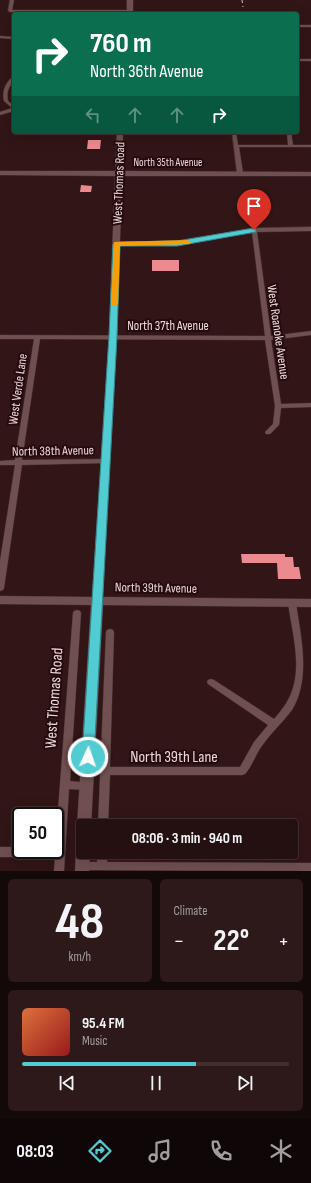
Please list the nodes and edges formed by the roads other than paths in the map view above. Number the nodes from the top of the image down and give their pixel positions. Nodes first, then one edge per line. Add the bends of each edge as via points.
1 (12, 0) edge
2 (130, 0) edge
3 (130, 12) edge
4 (299, 26) edge
5 (311, 26) edge
6 (0, 37) edge
7 (12, 38) edge
8 (299, 60) edge
9 (311, 60) edge
10 (12, 80) edge
11 (2, 90) edge
12 (12, 106) edge
13 (12, 109) edge
14 (0, 114) edge
15 (120, 134) edge
16 (234, 134) edge
17 (289, 134) edge
18 (236, 146) junction
19 (291, 146) junction
20 (311, 146) edge
21 (0, 173) edge
22 (118, 173) junction
23 (240, 173) junction
24 (311, 174) edge
25 (311, 229) edge
26 (254, 230) junction
27 (117, 244) junction
28 (311, 333) edge
29 (113, 336) junction
30 (0, 337) edge
31 (37, 337) junction
32 (268, 338) junction
33 (311, 405) edge
34 (278, 406) junction
35 (268, 432) dead end
36 (106, 461) junction
37 (18, 462) junction
38 (0, 463) edge
39 (0, 588) edge
40 (0, 600) edge
41 (97, 601) junction
42 (292, 603) junction
43 (311, 603) edge
44 (77, 613) dead end
45 (110, 632) dead end
46 (211, 682) dead end
47 (274, 724) junction
48 (105, 771) junction
49 (65, 785) junction
50 (86, 786) junction
51 (63, 807) edge
52 (84, 819) edge
53 (103, 819) edge
54 (0, 852) edge
55 (12, 852) edge
56 (60, 859) edge
57 (83, 859) edge
58 (311, 868) edge
59 (82, 869) edge
60 (102, 869) edge
61 (59, 871) edge

1 - 3 street via 10,11
2 - 3 main road
4 - 5 street
6 - 7 street
8 - 9 street
10 - 11 street
11 - 12 street via 6,101
13 - 14 street
15 - 22 main road, West Thomas Road
16 - 18 street
17 - 19 street
18 - 19 street
18 - 23 street
19 - 20 street
21 - 22 main road, North 35th Avenue
22 - 23 main road, North 35th Avenue
22 - 27 main road, West Thomas Road
23 - 24 main road, North 35th Avenue
25 - 26 street
26 - 27 street via 177,243
26 - 32 street, West Roanoke Avenue
27 - 29 main road, West Thomas Road
28 - 32 street, North 37th Avenue
29 - 31 street, North 37th Avenue
29 - 32 street, North 37th Avenue
29 - 36 main road, West Thomas Road
30 - 31 street, North 37th Avenue
31 - 37 street, West Verde Lane
32 - 34 street, West Roanoke Avenue
33 - 34 street
34 - 35 street, West Roanoke Avenue via 276,425
36 - 37 street, North 38th Avenue
36 - 41 main road, West Thomas Road
37 - 38 street, North 38th Avenue
37 - 39 street, West Verde Lane
40 - 41 main road, North 39th Avenue
41 - 42 main road, North 39th Avenue
41 - 50 main road, West Thomas Road
42 - 43 main road, North 39th Avenue
42 - 47 street via 300,680 292,704
44 - 49 street, West Thomas Road
45 - 48 street
46 - 47 street
47 - 48 street, North 39th Lane via 256,746 242,772
48 - 53 street
49 - 50 street
49 - 51 street, West Thomas Road
50 - 52 main road, West Thomas Road
54 - 55 street
56 - 61 street, West Thomas Road
57 - 59 main road
58 - 60 street
59 - 60 street

